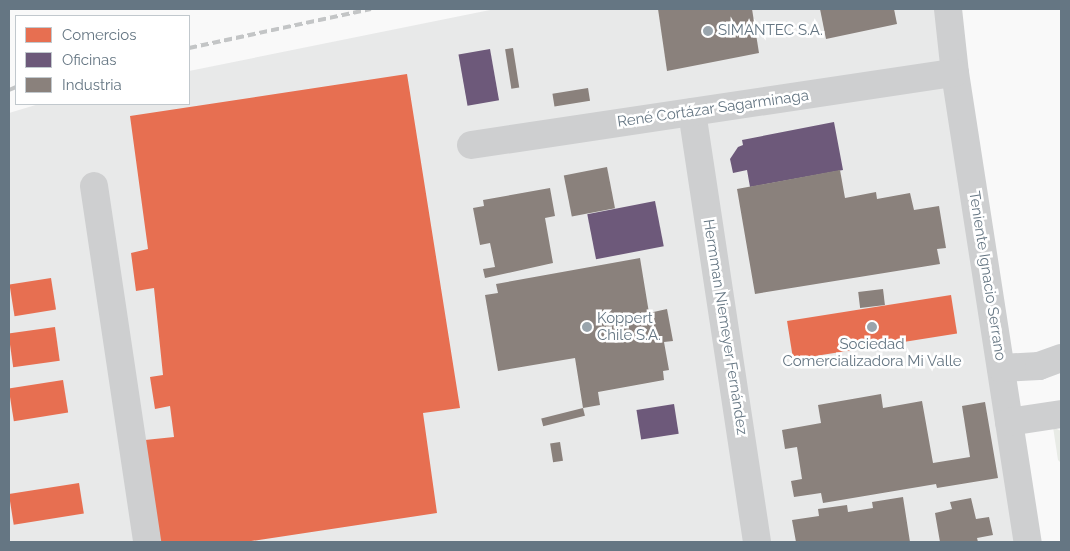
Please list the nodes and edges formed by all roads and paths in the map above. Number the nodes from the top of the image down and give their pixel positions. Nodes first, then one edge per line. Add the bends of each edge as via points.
1 (948, 9) edge
2 (955, 73) junction
3 (692, 112) junction
4 (471, 145) dead end
5 (94, 186) dead end
6 (1061, 358) edge
7 (1001, 368) junction
8 (1061, 414) edge
9 (1009, 422) junction
10 (147, 542) edge
11 (758, 542) edge
12 (1028, 542) edge

1 - 2 street, Teniente Ignacio Serrano
2 - 3 street, René Cortázar Sagarminaga
2 - 7 street, Teniente Ignacio Serrano
3 - 4 street, René Cortázar Sagarminaga
3 - 11 street, Hermman Niemeyer Fernández
5 - 10 street
6 - 7 street via 1039,366
7 - 9 street, Teniente Ignacio Serrano
8 - 9 street
9 - 12 street, Teniente Ignacio Serrano

